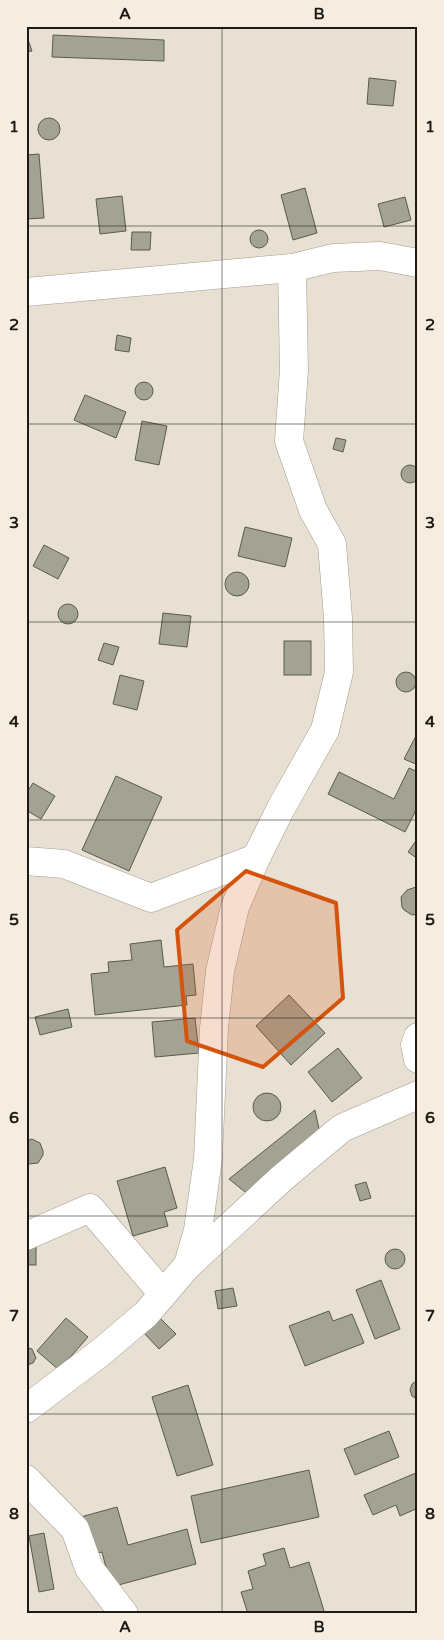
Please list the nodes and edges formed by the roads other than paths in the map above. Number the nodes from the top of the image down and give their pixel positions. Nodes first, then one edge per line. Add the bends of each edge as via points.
1 (418, 262) edge
2 (292, 268) junction
3 (26, 292) edge
4 (256, 858) junction
5 (26, 861) edge
6 (418, 1037) edge
7 (418, 1059) edge
8 (418, 1095) edge
9 (26, 1236) edge
10 (188, 1265) junction
11 (164, 1294) junction
12 (26, 1409) edge
13 (26, 1479) edge
14 (124, 1614) edge

1 - 2 street via 380,256 332,258
2 - 3 street
2 - 4 street via 294,370 289,441 313,510 332,544 339,672 324,730
4 - 5 street via 151,898 64,864
4 - 10 street via 235,908 220,971 208,1159 198,1230
6 - 7 street via 415,1045
8 - 10 street via 342,1128 282,1178
9 - 11 street via 90,1208
10 - 11 street
11 - 12 street via 108,1347
13 - 14 street via 75,1529 89,1568

